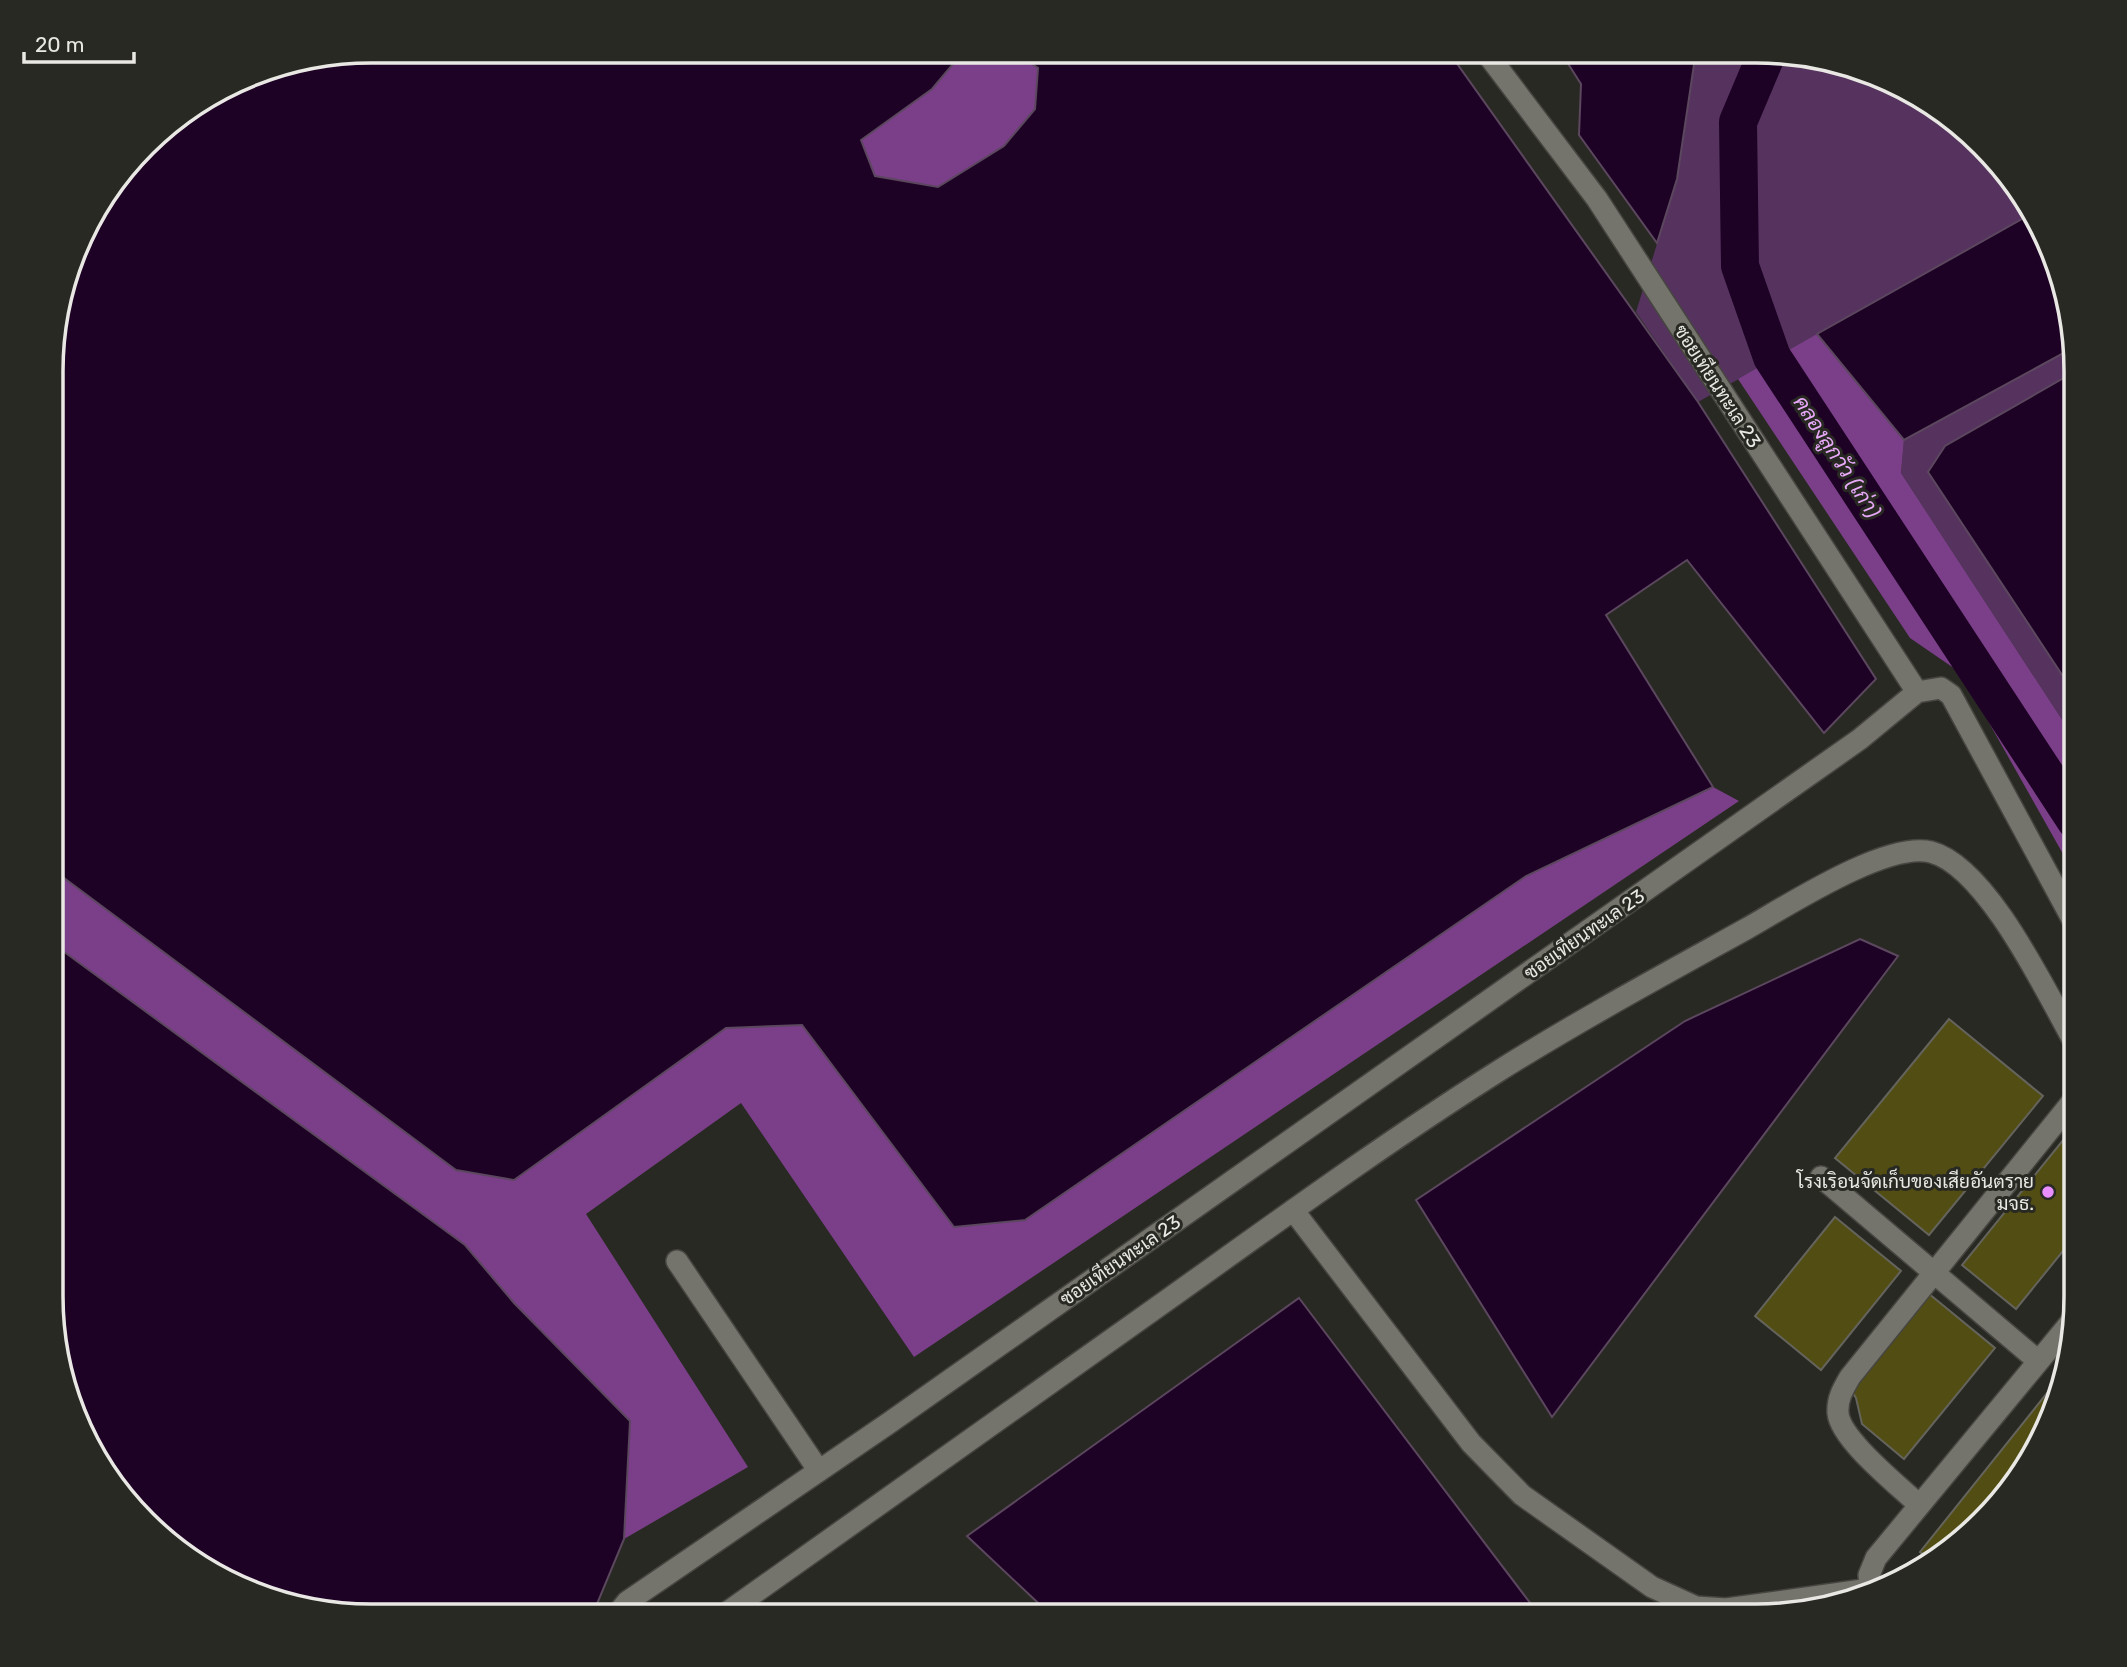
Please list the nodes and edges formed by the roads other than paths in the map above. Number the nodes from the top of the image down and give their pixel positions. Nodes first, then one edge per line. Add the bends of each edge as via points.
1 (1494, 63) edge
2 (1917, 692) junction
3 (2064, 904) edge
4 (2064, 1024) edge
5 (2064, 1112) edge
6 (1821, 1177) dead end
7 (1293, 1210) junction
8 (677, 1261) dead end
9 (1935, 1274) junction
10 (2061, 1332) edge
11 (2037, 1360) junction
12 (819, 1471) junction
13 (1918, 1504) junction
14 (1870, 1582) edge
15 (1817, 1598) edge
16 (1773, 1603) edge
17 (625, 1604) edge
18 (739, 1604) edge
19 (1689, 1604) edge

1 - 2 street, ซอยเทียนทะเล 23 via 1597,199
2 - 3 street via 1941,688 1951,695
2 - 12 street, ซอยเทียนทะเล 23 via 1838,755
4 - 7 street via 2008,924 1981,890 1932,852 1905,851 1828,883 1613,1003 1497,1072
5 - 9 street
6 - 9 street
7 - 18 street
7 - 19 street via 1471,1443 1522,1495 1652,1587
8 - 12 street
9 - 11 street
9 - 13 street via 1839,1396 1838,1416 1846,1434
10 - 11 street
11 - 13 street
12 - 17 street, ซอยเทียนทะเล 23
13 - 14 street via 1876,1558
15 - 16 street

